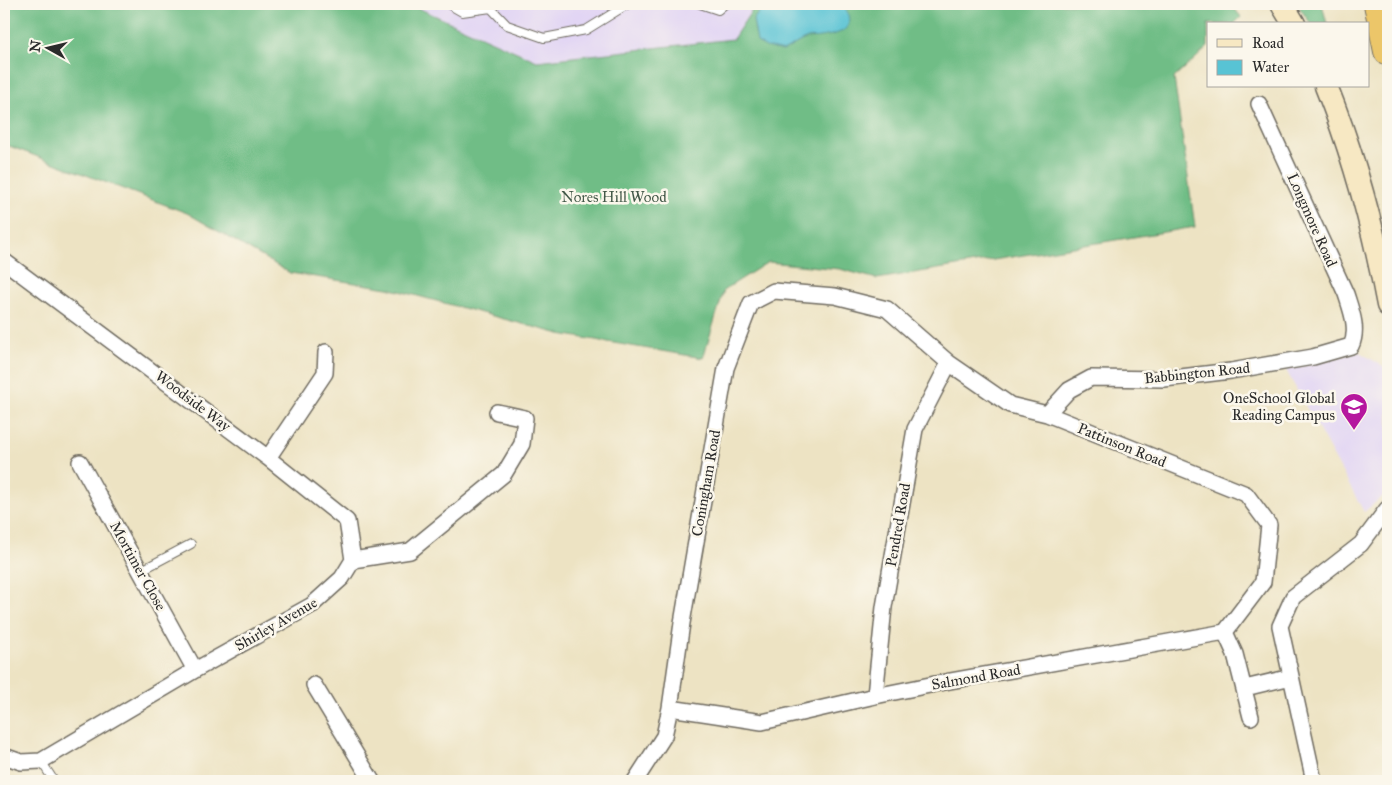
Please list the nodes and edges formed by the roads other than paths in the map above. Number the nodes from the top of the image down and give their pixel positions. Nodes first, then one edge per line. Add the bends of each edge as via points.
1 (448, 4) edge
2 (628, 4) edge
3 (700, 4) edge
4 (725, 4) edge
5 (1282, 4) edge
6 (1378, 4) edge
7 (489, 6) edge
8 (1293, 22) edge
9 (1388, 52) edge
10 (1327, 88) edge
11 (1259, 104) dead end
12 (4, 261) edge
13 (871, 305) joint
14 (1388, 306) edge
15 (1354, 339) joint
16 (326, 352) dead end
17 (949, 363) junction
18 (497, 412) dead end
19 (1047, 414) junction
20 (268, 458) junction
21 (80, 462) dead end
22 (1387, 508) dead end
23 (191, 544) dead end
24 (353, 560) junction
25 (140, 571) junction
26 (1225, 632) junction
27 (195, 670) junction
28 (1291, 677) junction
29 (314, 685) dead end
30 (1245, 688) junction
31 (875, 696) junction
32 (670, 708) junction
33 (1252, 717) dead end
34 (4, 756) edge
35 (42, 761) junction
36 (54, 781) edge
37 (372, 781) edge
38 (635, 781) edge
39 (1314, 781) edge

1 - 7 lane via 462,12
2 - 7 lane via 586,30 544,38 507,25
3 - 4 lane via 718,10
5 - 8 main road
6 - 9 highway
10 - 14 main road via 1368,211
11 - 15 street, Longmore Road via 1346,294 1355,324
12 - 20 street, Woodside Way
13 - 17 street, Pattinson Road via 887,309
13 - 32 street, Coningham Road via 835,296 774,291 751,303 726,368
15 - 19 street, Babbington Road via 1351,346 1277,364 1164,379 1091,378 1069,390
16 - 20 street via 325,373
17 - 19 street, Pattinson Road via 1010,405
17 - 31 street, Pendred Road via 915,430 884,608
18 - 24 street via 525,418 522,444 504,474 410,551
19 - 26 street, Pattinson Road via 1246,494 1269,524 1263,582
20 - 24 street, Woodside Way via 347,521
21 - 25 street, Mortimer Close
22 - 28 street via 1361,544 1293,597 1280,626
23 - 25 lane
24 - 27 street, Shirley Avenue via 342,578 312,605
25 - 27 street, Mortimer Close
26 - 30 street
26 - 31 street, Salmond Road
27 - 35 street, Shirley Avenue
28 - 30 street
28 - 39 street
29 - 37 street
30 - 33 street
31 - 32 street, Salmond Road via 762,722
32 - 38 street, Coningham Road via 664,736
34 - 35 street via 21,762
35 - 36 lane

